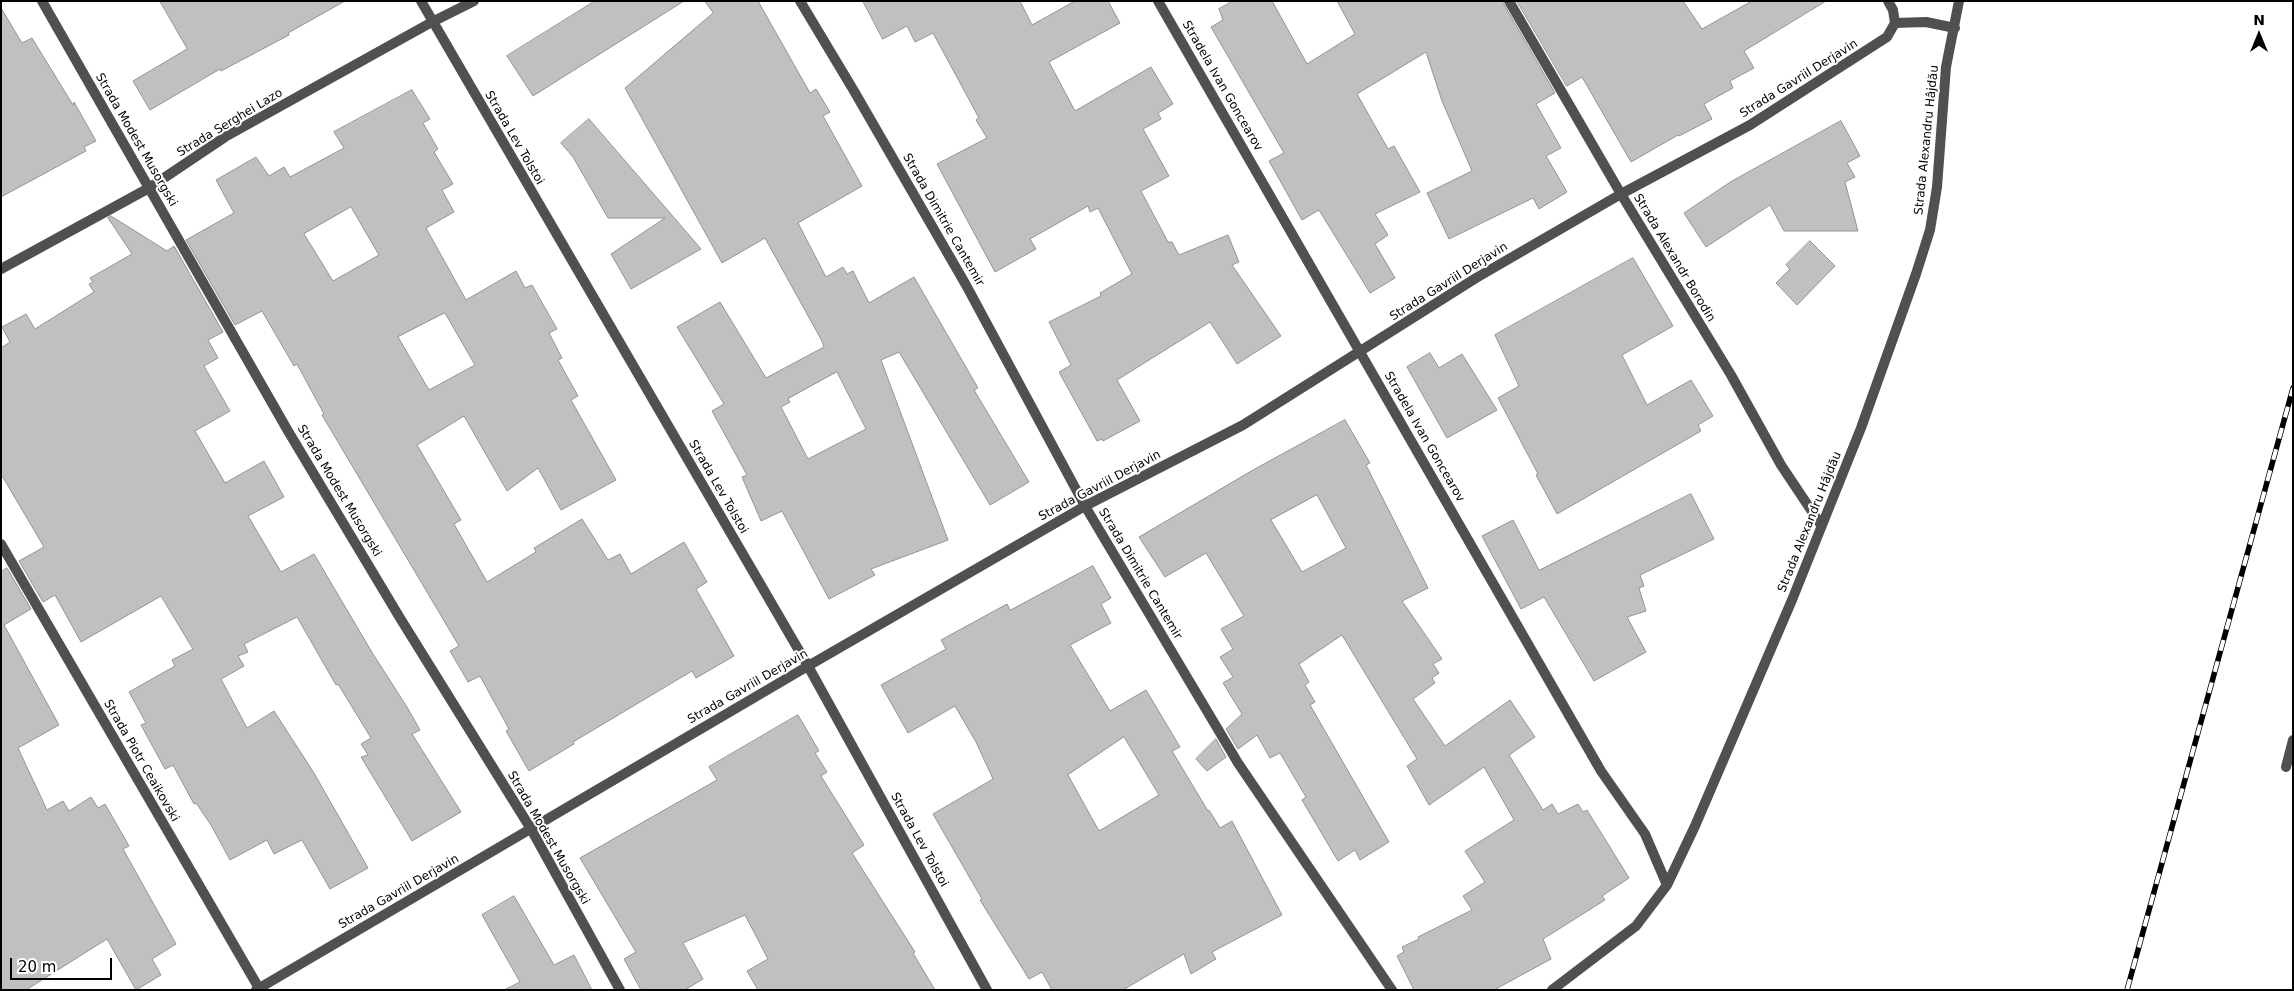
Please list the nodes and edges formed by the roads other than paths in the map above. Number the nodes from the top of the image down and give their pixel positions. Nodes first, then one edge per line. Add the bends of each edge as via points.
1 (42, 1) edge
2 (421, 1) edge
3 (474, 1) edge
4 (800, 1) edge
5 (1158, 1) edge
6 (1509, 1) edge
7 (1888, 1) edge
8 (1959, 1) edge
9 (432, 22) junction
10 (1895, 23) junction
11 (1954, 28) junction
12 (149, 188) junction
13 (1621, 194) junction
14 (1, 270) edge
15 (1361, 351) junction
16 (1085, 506) junction
17 (1822, 525) junction
18 (1, 544) edge
19 (808, 666) junction
20 (2293, 740) edge
21 (2286, 767) dead end
22 (530, 829) junction
23 (1667, 885) junction
24 (259, 989) edge
25 (620, 990) edge
26 (987, 990) edge
27 (1392, 990) edge
28 (1552, 990) edge

1 - 12 street, Strada Modest Musorgski
2 - 9 street, Strada Lev Tolstoi
3 - 9 street, Strada Serghei Lazo
4 - 16 street, Strada Dimitrie Cantemir via 966,285
5 - 15 street, Stradela Ivan Goncearov
6 - 13 street, Strada Alexandr Borodin
7 - 10 street
8 - 11 street, Strada Alexandru Hâjdău
9 - 12 street, Strada Serghei Lazo via 225,137
9 - 19 street, Strada Lev Tolstoi
10 - 11 street via 1926,22
10 - 13 street, Strada Gavriil Derjavin via 1887,37 1750,125
11 - 17 street, Strada Alexandru Hâjdău via 1946,67 1937,187 1930,230 1862,428
12 - 14 street, Strada Serghei Lazo
12 - 22 street, Strada Modest Musorgski via 288,431
13 - 15 street, Strada Gavriil Derjavin via 1476,278
13 - 17 street, Strada Alexandr Borodin via 1731,375 1781,465
15 - 16 street, Strada Gavriil Derjavin via 1243,425
15 - 23 street, Stradela Ivan Goncearov via 1602,771 1645,834
16 - 19 street, Strada Gavriil Derjavin
16 - 27 street, Strada Dimitrie Cantemir via 1238,763
17 - 23 street, Strada Alexandru Hâjdău
18 - 24 street, Strada Piotr Ceaikovski
19 - 22 street, Strada Gavriil Derjavin
19 - 26 street, Strada Lev Tolstoi
20 - 21 street
22 - 24 street, Strada Gavriil Derjavin
22 - 25 street, Strada Modest Musorgski
23 - 28 street, Strada Alexandru Hâjdău via 1636,926

